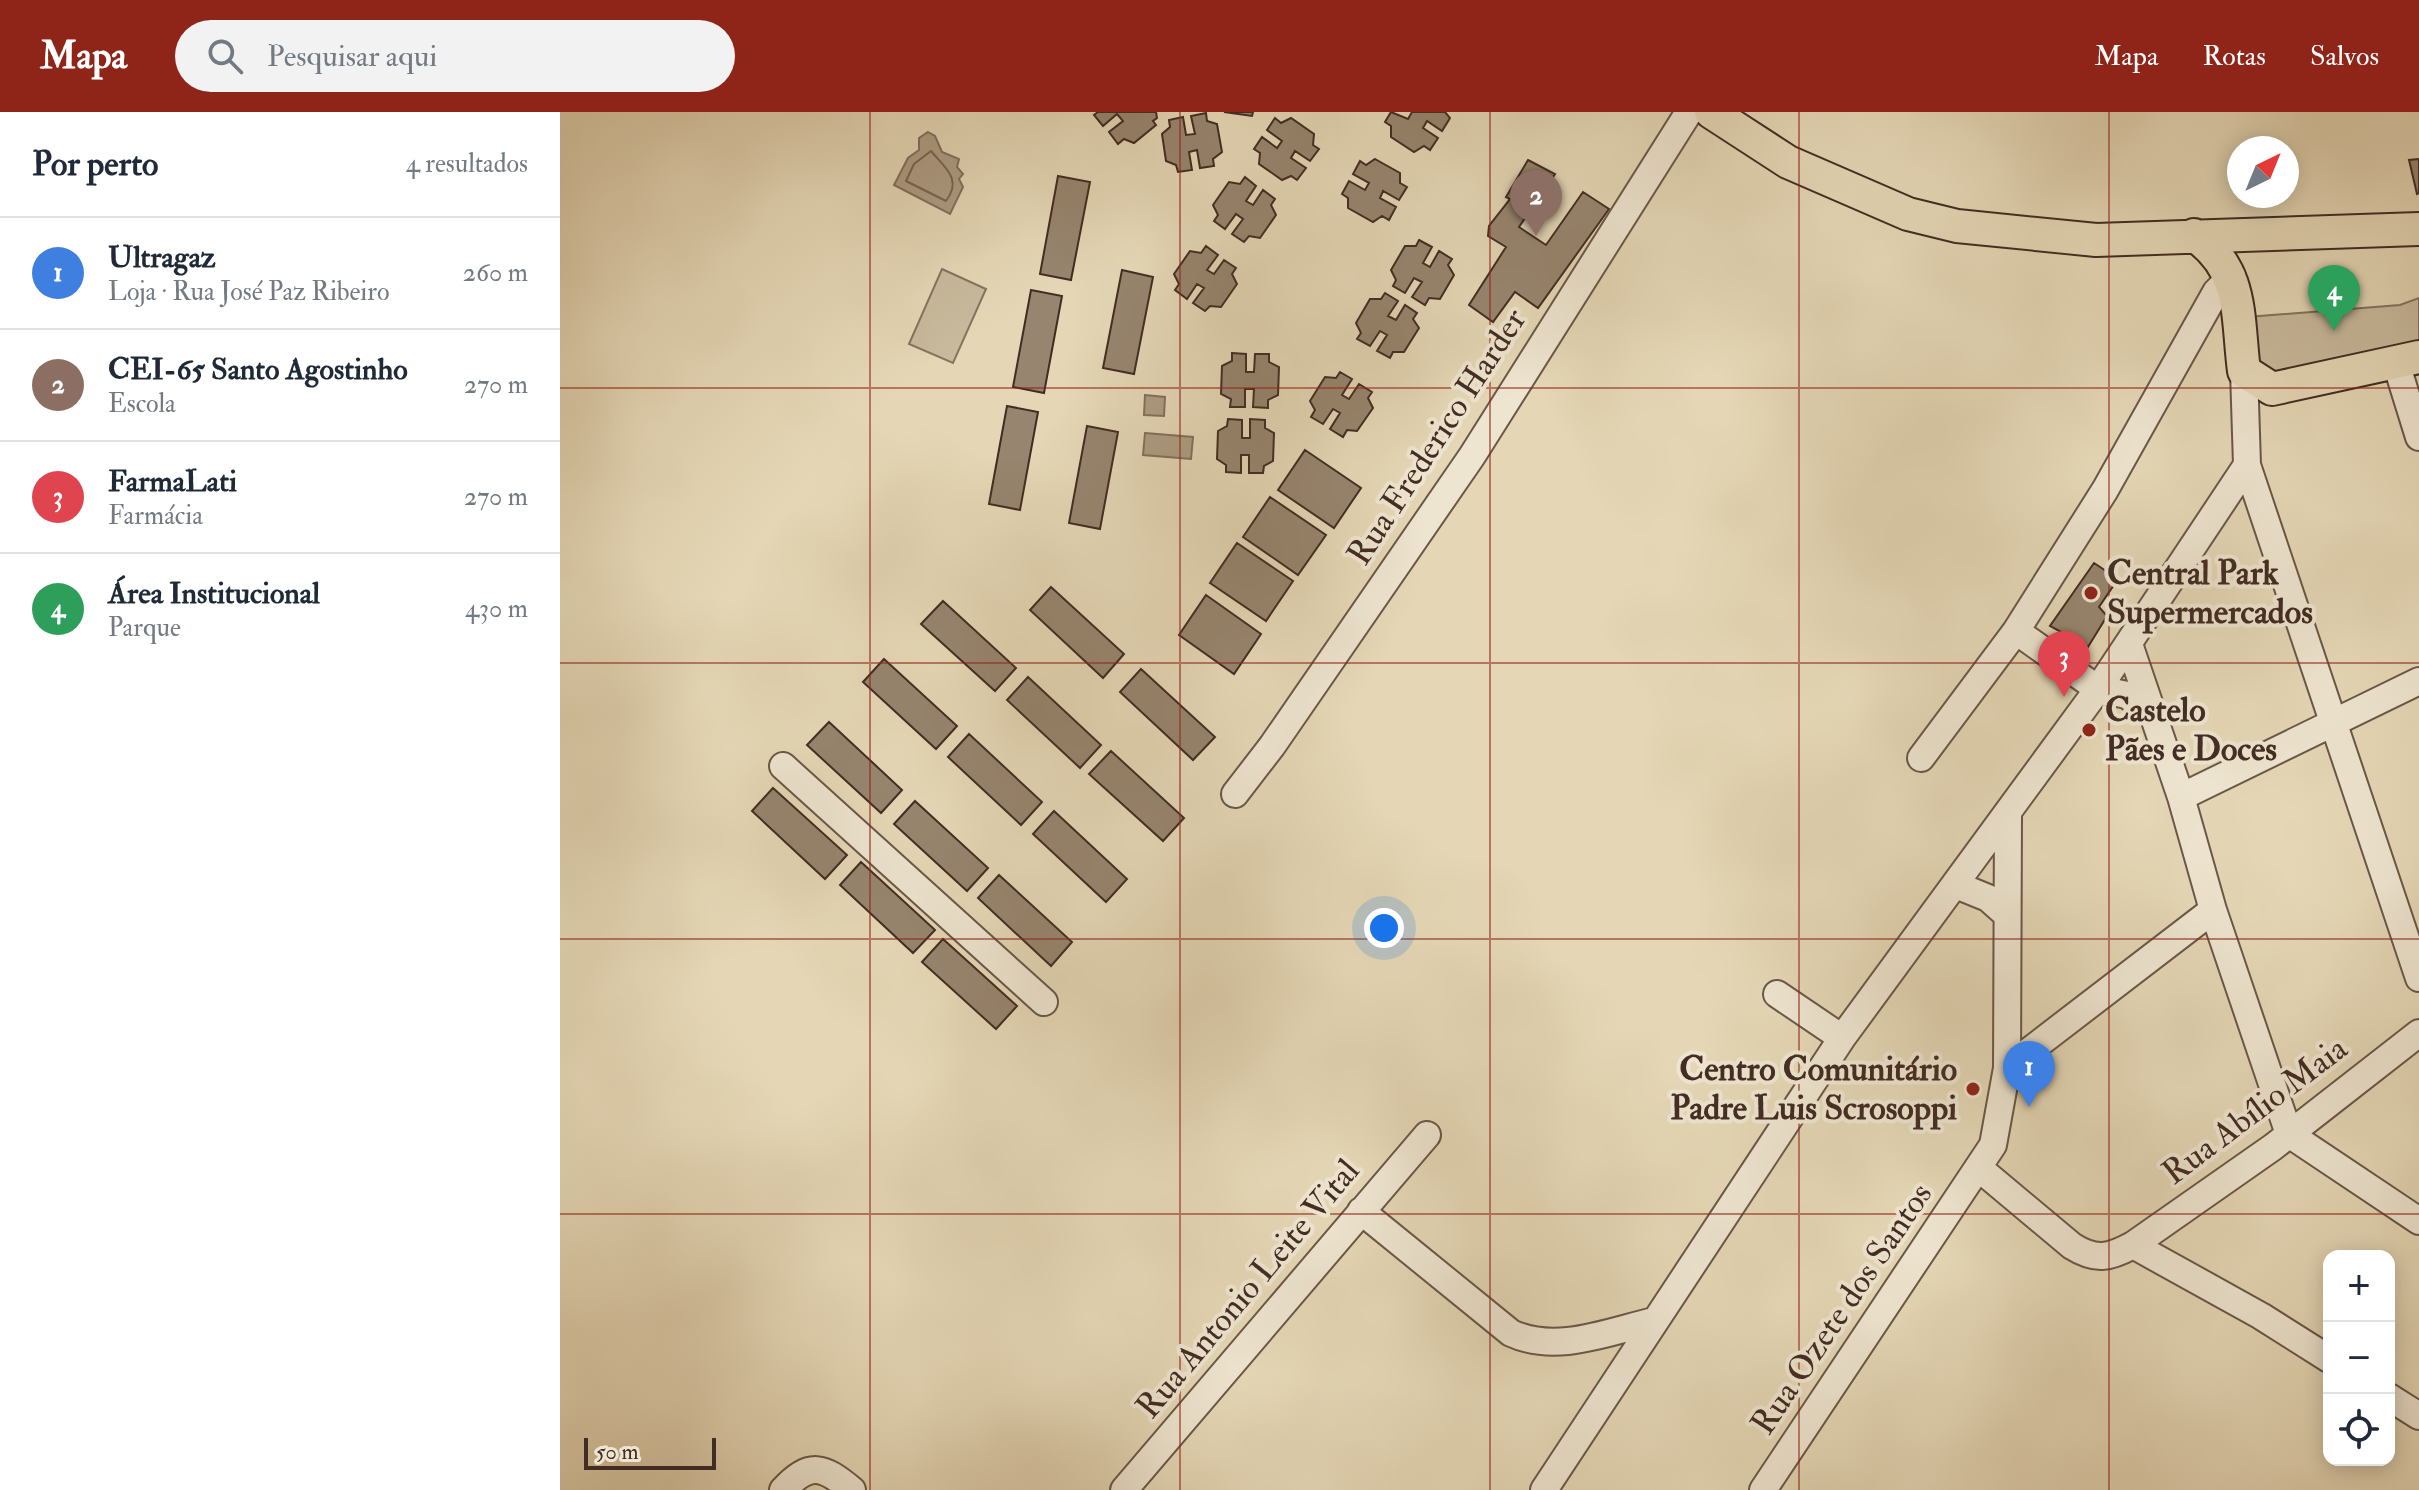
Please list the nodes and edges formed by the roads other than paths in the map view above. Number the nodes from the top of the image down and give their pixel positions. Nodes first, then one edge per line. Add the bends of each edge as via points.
1 (1689, 112) edge
2 (1711, 112) edge
3 (2419, 229) edge
4 (2194, 235) junction
5 (2282, 235) junction
6 (2232, 276) junction
7 (2408, 360) edge
8 (2244, 371) junction
9 (2286, 387) junction
10 (2245, 417) junction
11 (2419, 437) edge
12 (2247, 465) junction
13 (2265, 512) junction
14 (2213, 516) junction
15 (2016, 631) junction
16 (2129, 644) junction
17 (2419, 681) edge
18 (2098, 689) junction
19 (2155, 717) junction
20 (2333, 724) junction
21 (1921, 758) dead end
22 (783, 766) dead end
23 (1235, 794) dead end
24 (2181, 797) junction
25 (2008, 815) junction
26 (1956, 885) junction
27 (2213, 910) junction
28 (2006, 914) junction
29 (2419, 978) edge
30 (1777, 994) dead end
31 (1044, 1002) dead end
32 (2419, 1033) edge
33 (1842, 1038) junction
34 (2007, 1068) junction
35 (2289, 1134) junction
36 (1427, 1135) dead end
37 (1980, 1169) junction
38 (1361, 1211) junction
39 (2419, 1221) edge
40 (2133, 1245) junction
41 (1654, 1321) junction
42 (2323, 1355) edge
43 (2395, 1401) edge
44 (2419, 1416) edge
45 (791, 1482) edge
46 (852, 1490) edge
47 (1124, 1490) edge
48 (1544, 1490) edge
49 (1763, 1490) edge

1 - 23 street, Rua Frederico Harder via 1472,456
2 - 4 main road via 1788,162 1908,214 1957,226 2096,240
3 - 5 main road
4 - 5 main road
4 - 6 main road via 2214,248
5 - 6 main road
6 - 8 main road
6 - 15 street via 2216,292 2105,490
7 - 9 main road
7 - 11 street
8 - 9 main road via 2263,386
8 - 10 street
9 - 10 street via 2261,399
10 - 12 street
12 - 13 street
12 - 14 street
13 - 14 street via 2240,500
13 - 20 street
14 - 16 street
15 - 18 street
15 - 21 street
16 - 18 street
16 - 19 street
17 - 20 street
18 - 19 street via 2127,695
18 - 25 street
19 - 24 street
20 - 24 street
20 - 29 street
22 - 31 street
24 - 27 street
25 - 26 street
25 - 28 street, Rua Ozete dos Santos
26 - 28 street via 1988,898
26 - 33 street
27 - 34 street
27 - 35 street
28 - 34 street, Rua Ozete dos Santos
30 - 33 street
32 - 35 street, Rua Abílio Maia
33 - 41 street
34 - 37 street, Rua Ozete dos Santos via 1993,1145
35 - 39 street
35 - 40 street, Rua Abílio Maia
36 - 38 street, Rua Antonio Leite Vital
37 - 40 street, Rua Abílio Maia via 2089,1256 2109,1258
37 - 49 street, Rua Ozete dos Santos
38 - 41 street via 1511,1333 1532,1343 1556,1344
38 - 47 street, Rua Antonio Leite Vital
40 - 42 street
41 - 48 street
43 - 44 street
45 - 46 street via 816,1469 833,1474

